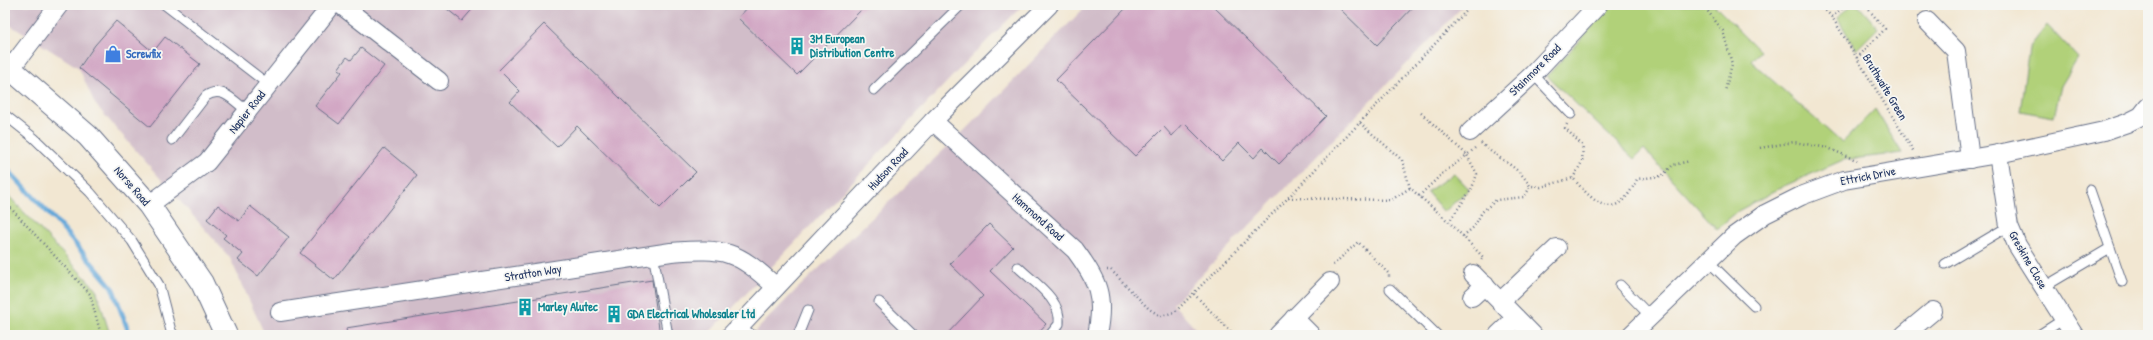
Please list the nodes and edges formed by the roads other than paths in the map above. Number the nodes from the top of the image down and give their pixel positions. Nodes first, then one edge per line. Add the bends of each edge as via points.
1 (60, 5) edge
2 (165, 5) edge
3 (332, 5) edge
4 (341, 5) edge
5 (961, 5) edge
6 (1049, 5) edge
7 (1598, 5) edge
8 (1927, 22) dead end
9 (8, 66) edge
10 (1533, 74) junction
11 (439, 80) dead end
12 (269, 85) junction
13 (874, 90) dead end
14 (2148, 107) edge
15 (248, 112) junction
16 (1571, 114) road end
17 (5, 115) edge
18 (933, 121) junction
19 (1475, 137) road end
20 (172, 140) dead end
21 (1998, 154) junction
22 (1970, 158) junction
23 (2090, 190) dead end
24 (149, 205) junction
25 (2009, 226) junction
26 (1557, 248) dead end
27 (2110, 248) junction
28 (653, 254) junction
29 (1707, 260) junction
30 (1945, 264) dead end
31 (1018, 267) dead end
32 (1330, 282) road end
33 (2122, 282) dead end
34 (1477, 285) road end
35 (1620, 285) dead end
36 (776, 287) junction
37 (2044, 287) junction
38 (1390, 289) road end
39 (879, 302) dead end
40 (1501, 302) junction
41 (1754, 306) dead end
42 (808, 310) dead end
43 (1933, 311) dead end
44 (280, 312) dead end
45 (1651, 316) junction
46 (1294, 318) junction
47 (1516, 318) junction
48 (2064, 319) junction
49 (741, 332) edge
50 (174, 335) edge
51 (226, 335) edge
52 (668, 335) edge
53 (798, 335) edge
54 (913, 335) edge
55 (1050, 335) edge
56 (1098, 335) edge
57 (1278, 335) edge
58 (1311, 335) edge
59 (1437, 335) edge
60 (1498, 335) edge
61 (1533, 335) edge
62 (1631, 335) edge
63 (1904, 335) edge
64 (2039, 335) edge
65 (2074, 335) edge

1 - 9 street
2 - 12 lane
3 - 12 street, Napier Road
4 - 11 street
5 - 13 lane
6 - 18 street, Hudson Road
7 - 10 street, Stainmore Road
8 - 22 street via 1956,51
9 - 24 street, Norse Road via 88,136
10 - 16 lane
10 - 19 street, Stainmore Road
12 - 15 street, Napier Road
14 - 21 street, Ettrick Drive via 2141,116 2127,124
15 - 20 lane via 221,92 213,91 206,96
15 - 24 street, Napier Road via 207,162
17 - 50 lane via 34,138 90,192 132,241 160,285
18 - 36 street, Hudson Road
18 - 56 street, Hammond Road via 1075,250 1090,270 1100,294
21 - 22 street, Ettrick Drive
21 - 25 street, Greskine Close
22 - 29 street, Ettrick Drive via 1844,180 1801,196 1765,214 1734,236
23 - 27 lane
24 - 51 street, Norse Road via 202,283
25 - 30 lane
25 - 37 street, Greskine Close via 2017,246
26 - 40 street
27 - 33 lane
27 - 37 lane
28 - 36 street, Stratton Way via 705,249 734,254 757,269
28 - 44 street, Stratton Way
28 - 52 lane
29 - 41 lane
29 - 45 street, Ettrick Drive
31 - 55 lane via 1058,309 1059,324
32 - 46 street
34 - 40 street
35 - 45 lane
36 - 49 street, Hudson Road
37 - 48 street, Greskine Close
38 - 59 lane
39 - 54 lane
40 - 47 street
42 - 53 lane
43 - 63 street
45 - 62 street, Ettrick Drive
46 - 57 street
46 - 58 street
47 - 60 street
47 - 61 street
48 - 64 lane
48 - 65 street, Greskine Close

